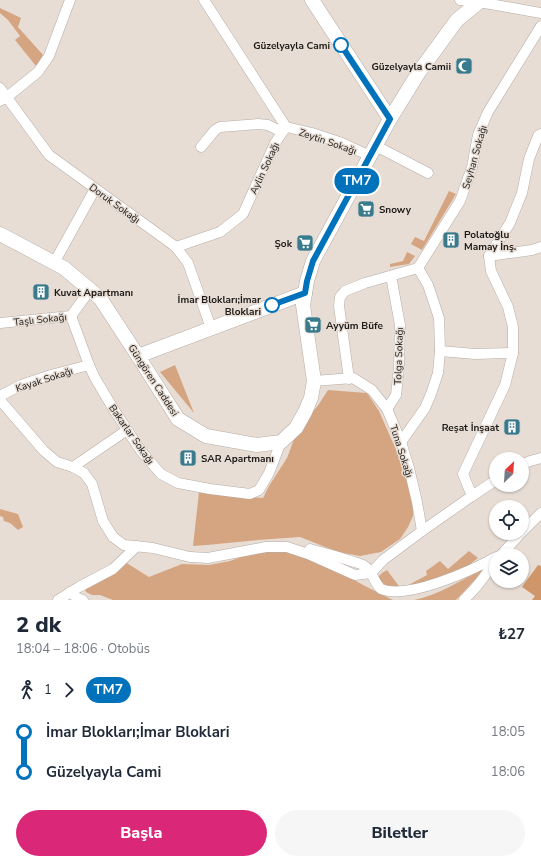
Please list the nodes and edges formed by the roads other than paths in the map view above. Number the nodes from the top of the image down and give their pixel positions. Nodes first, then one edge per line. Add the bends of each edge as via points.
1 (70, 0) edge
2 (204, 0) edge
3 (312, 0) edge
4 (460, 0) edge
5 (480, 1) edge
6 (541, 13) edge
7 (541, 26) edge
8 (0, 88) edge
9 (3, 99) edge
10 (390, 119) junction
11 (284, 130) junction
12 (541, 134) edge
13 (202, 147) dead end
14 (373, 151) junction
15 (428, 173) dead end
16 (95, 189) junction
17 (0, 234) edge
18 (176, 247) junction
19 (541, 247) edge
20 (489, 256) junction
21 (54, 263) junction
22 (418, 268) junction
23 (391, 276) junction
24 (90, 290) junction
25 (305, 293) junction
26 (71, 316) junction
27 (0, 323) edge
28 (211, 328) junction
29 (440, 351) junction
30 (513, 353) junction
31 (138, 356) junction
32 (89, 365) junction
33 (349, 379) junction
34 (314, 381) junction
35 (0, 396) edge
36 (0, 400) edge
37 (386, 409) junction
38 (127, 430) junction
39 (281, 442) junction
40 (401, 442) junction
41 (541, 458) edge
42 (529, 462) edge
43 (73, 468) junction
44 (489, 485) edge
45 (472, 496) junction
46 (541, 513) edge
47 (529, 525) edge
48 (422, 531) junction
49 (514, 540) edge
50 (137, 546) junction
51 (507, 548) edge
52 (489, 562) edge
53 (489, 570) edge
54 (372, 573) junction
55 (70, 592) junction
56 (58, 600) edge
57 (84, 600) edge
58 (464, 600) edge

1 - 9 street via 49,56 38,72
2 - 11 street
3 - 10 main road
4 - 5 street
5 - 6 street
5 - 10 main road via 457,20 419,72
7 - 22 street, Seyhan Sokağı via 488,112 478,135 472,167 460,201
8 - 9 street, Doruk Sokağı
9 - 16 street, Doruk Sokağı via 49,155
10 - 14 main road
11 - 13 street, Zeytin Sokağı via 258,124 220,127
11 - 14 street, Zeytin Sokağı via 312,133
11 - 18 street, Aylin Sokağı via 275,143 243,214 220,232
12 - 20 street via 529,159 522,193 510,223
14 - 15 street, Zeytin Sokağı
14 - 25 main road via 313,261
16 - 18 street, Doruk Sokağı
16 - 21 street
17 - 21 main road, Güngören Caddesi
18 - 28 street, Doruk Sokağı via 188,263
19 - 20 street
20 - 30 street via 491,271 508,307 513,327
21 - 24 main road, Güngören Caddesi
22 - 23 street
22 - 29 street via 428,285 439,318
23 - 33 street via 345,291 340,297
23 - 37 street, Tolga Sokağı via 400,325 399,367 396,395
24 - 26 street, Taşlı Sokağı
24 - 31 main road, Güngören Caddesi via 100,298
25 - 28 main road
25 - 34 main road via 303,305
26 - 27 street, Taşlı Sokağı
26 - 32 street, Bakarlar Sokağı
28 - 31 main road
29 - 30 street via 475,354
29 - 40 street via 438,373 425,408
30 - 45 street via 505,385 463,474
31 - 39 main road, Güngören Caddesi via 178,419 206,436 257,444
32 - 35 street, Kayak Sokağı via 21,385
32 - 38 street, Bakarlar Sokağı
33 - 34 street, Tuna Sokağı
33 - 37 street, Tuna Sokağı via 353,378 372,390
34 - 39 main road via 305,412 296,428
36 - 43 street via 44,451 57,462
37 - 40 street, Tuna Sokağı
38 - 39 street, Bakarlar Sokağı via 161,474 178,483 210,490 250,494 259,490 269,473
38 - 43 street
40 - 48 street, Tuna Sokağı
41 - 42 street
43 - 50 street via 84,473 92,484 104,521 113,538 124,545
44 - 45 street
45 - 48 street
46 - 47 street
48 - 54 street via 383,560
49 - 51 street
50 - 54 street via 190,557 208,558 266,547 308,548 363,565
50 - 55 street via 113,569
52 - 54 street via 435,589 413,596 401,597 386,592 375,582
53 - 58 street
55 - 56 street
55 - 57 street

